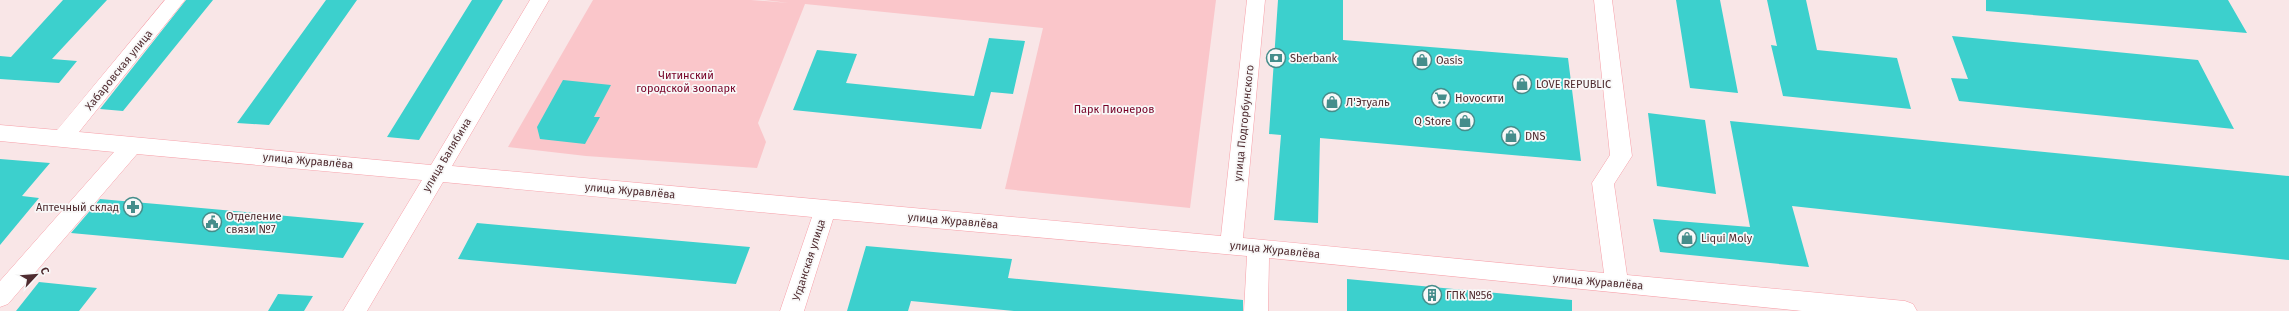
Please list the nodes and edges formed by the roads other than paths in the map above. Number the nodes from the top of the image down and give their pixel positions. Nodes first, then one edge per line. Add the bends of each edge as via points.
1 (176, 0) edge
2 (540, 0) edge
3 (1256, 0) edge
4 (1603, 0) edge
5 (0, 133) edge
6 (62, 139) junction
7 (131, 146) junction
8 (436, 173) junction
9 (825, 209) junction
10 (1231, 245) junction
11 (1258, 248) junction
12 (1617, 284) junction
13 (0, 297) edge
14 (355, 311) edge
15 (792, 311) edge
16 (1256, 311) edge
17 (1906, 311) edge

1 - 6 street, Хабаровская улица
2 - 8 street, улица Балябина
3 - 10 street, улица Подгорбунского
4 - 12 street via 1621,156 1603,183
5 - 6 street, улица Журавлёва
6 - 7 street, улица Журавлёва
7 - 8 street, улица Журавлёва
7 - 13 street
8 - 9 street, улица Журавлёва
8 - 14 street, улица Балябина
9 - 10 street, улица Журавлёва
9 - 15 street, Угданская улица
10 - 11 street, улица Журавлёва
11 - 12 street, улица Журавлёва
11 - 16 street
12 - 17 street, улица Журавлёва

